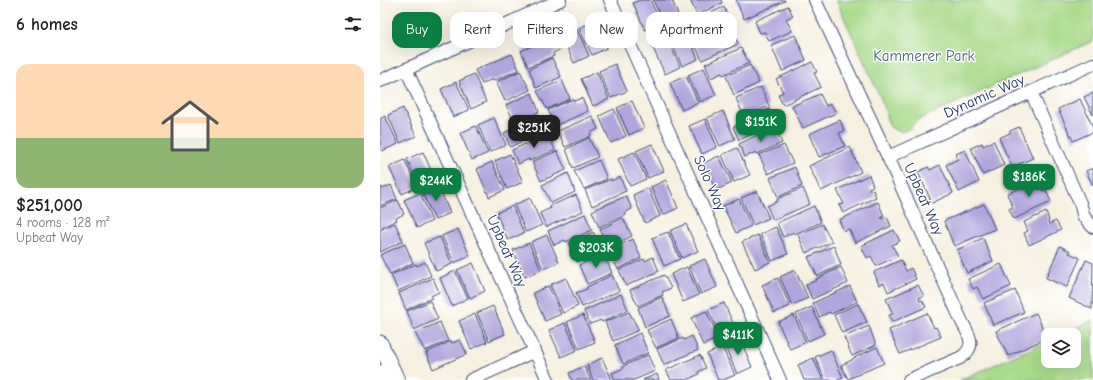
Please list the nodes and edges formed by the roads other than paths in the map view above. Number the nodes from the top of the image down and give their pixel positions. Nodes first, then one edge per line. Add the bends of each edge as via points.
1 (560, 0) edge
2 (610, 0) edge
3 (815, 0) edge
4 (1093, 64) edge
5 (406, 69) junction
6 (380, 81) edge
7 (1031, 92) junction
8 (888, 157) junction
9 (1093, 227) edge
10 (380, 343) edge
11 (535, 351) junction
12 (380, 371) edge
13 (384, 380) edge
14 (397, 380) edge
15 (471, 380) edge
16 (548, 380) edge
17 (780, 380) edge
18 (909, 380) edge

1 - 5 street
2 - 17 street, Solo Way
3 - 8 street, Upbeat Way
4 - 7 street, Dynamic Way
5 - 6 street
5 - 11 street, Upbeat Way
7 - 8 street, Dynamic Way
7 - 9 street via 1084,217
8 - 18 street, Upbeat Way via 970,341 966,354
10 - 14 street
11 - 15 street
11 - 16 street, Upbeat Way
12 - 13 street

